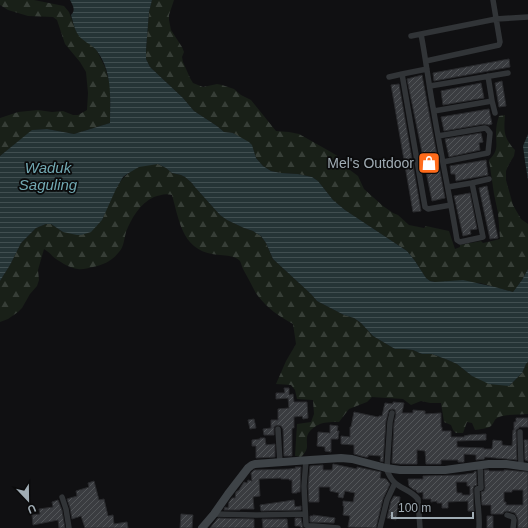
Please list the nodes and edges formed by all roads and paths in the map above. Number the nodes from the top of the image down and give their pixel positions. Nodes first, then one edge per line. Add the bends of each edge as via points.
1 (493, 0) edge
2 (528, 17) edge
3 (496, 19) junction
4 (421, 34) junction
5 (412, 36) dead end
6 (426, 61) junction
7 (427, 69) junction
8 (508, 73) dead end
9 (402, 74) junction
10 (389, 76) dead end
11 (488, 76) junction
12 (430, 86) junction
13 (492, 101) junction
14 (434, 112) junction
15 (495, 113) dead end
16 (438, 136) junction
17 (443, 162) junction
18 (489, 179) dead end
19 (472, 183) junction
20 (448, 187) junction
21 (451, 205) junction
22 (392, 413) dead end
23 (278, 429) dead end
24 (520, 432) dead end
25 (306, 460) junction
26 (280, 463) junction
27 (480, 465) junction
28 (524, 467) edge
29 (386, 468) junction
30 (395, 483) junction
31 (62, 497) dead end
32 (214, 514) junction
33 (305, 514) junction
34 (507, 515) dead end
35 (70, 528) edge
36 (202, 528) edge
37 (338, 528) edge
38 (380, 528) edge
39 (420, 528) edge
40 (479, 528) edge
41 (513, 528) edge

1 - 3 street
2 - 3 street
3 - 4 street
3 - 6 street via 499,45
4 - 5 street
4 - 6 street
6 - 7 street
7 - 9 street
7 - 12 street
8 - 11 street
9 - 10 street
9 - 21 street via 425,207 428,209
11 - 12 street
11 - 13 street
12 - 14 street
13 - 14 street
13 - 15 street
14 - 16 street
16 - 17 street
16 - 17 street via 485,128 490,133 488,153
17 - 20 street
18 - 19 street
19 - 20 street
19 - 21 street via 483,237 460,242 457,240
20 - 21 street
22 - 29 street
23 - 26 street
24 - 28 street
25 - 26 street
25 - 29 street via 352,459
25 - 33 street
26 - 32 street via 252,465
27 - 28 street via 506,464
27 - 29 street via 414,471
27 - 40 street via 481,488 477,489
29 - 30 street
30 - 38 street via 387,500
30 - 39 street via 418,499
31 - 35 street
32 - 33 street
32 - 36 street
33 - 37 street via 308,526
34 - 41 street via 513,517

